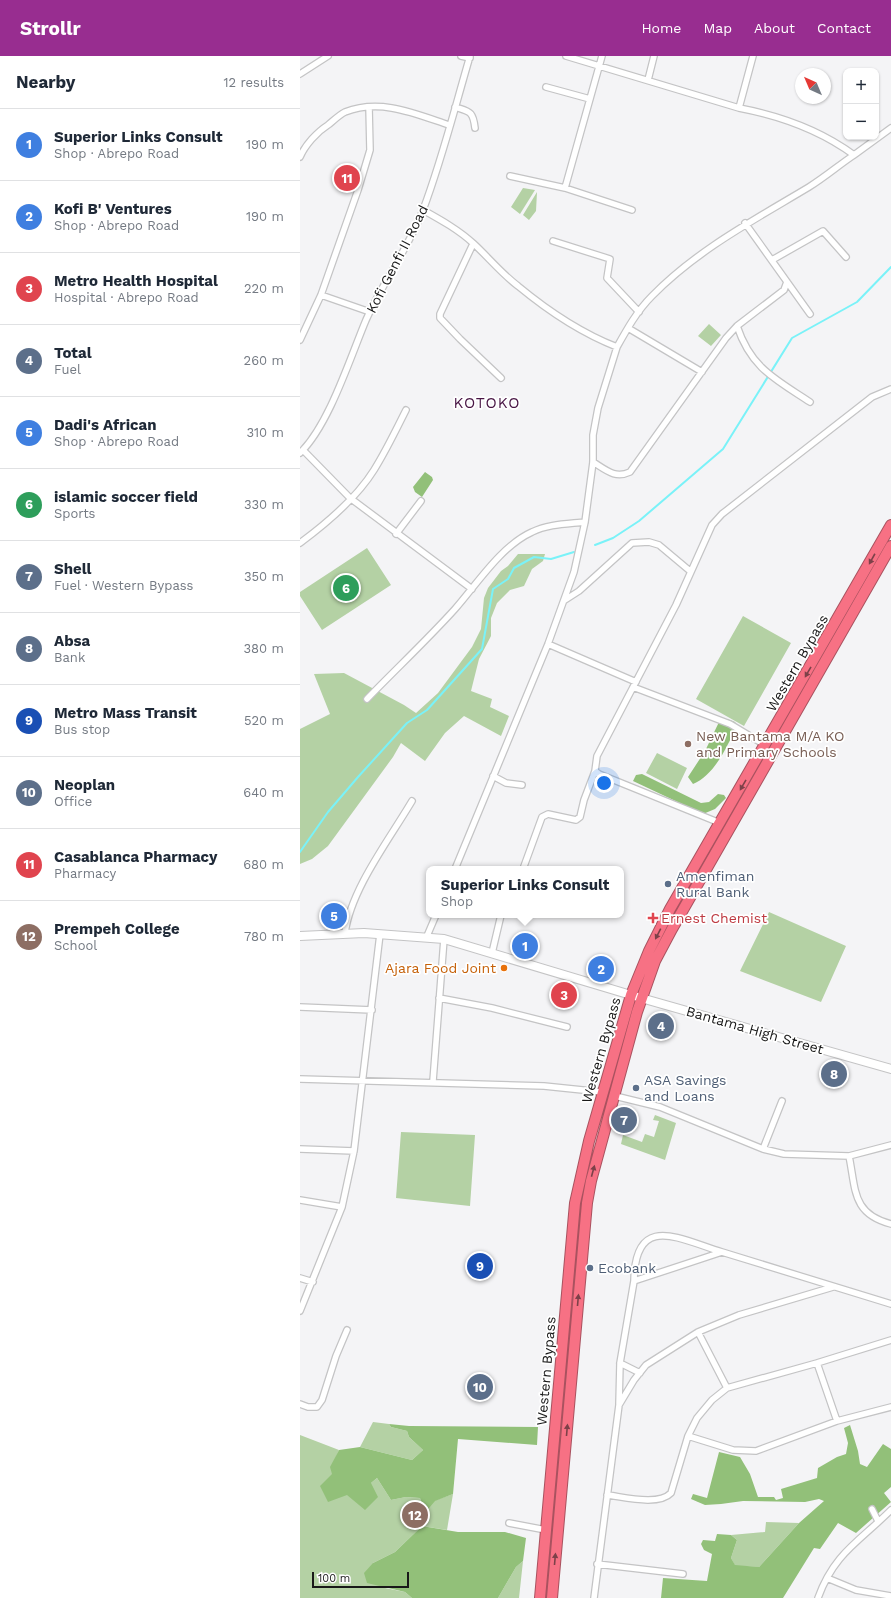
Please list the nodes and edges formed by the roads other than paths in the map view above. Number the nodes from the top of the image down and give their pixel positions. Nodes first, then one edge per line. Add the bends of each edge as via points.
1 (328, 56) edge
2 (461, 56) edge
3 (566, 56) edge
4 (602, 56) edge
5 (654, 56) edge
6 (753, 56) edge
7 (470, 57) edge
8 (600, 66) junction
9 (300, 74) edge
10 (648, 80) junction
11 (546, 87) dead end
12 (590, 99) junction
13 (368, 107) junction
14 (455, 107) junction
15 (739, 108) junction
16 (450, 125) junction
17 (475, 128) dead end
18 (891, 128) edge
19 (854, 155) junction
20 (300, 157) edge
21 (510, 176) dead end
22 (564, 188) junction
23 (423, 210) junction
24 (632, 210) dead end
25 (746, 223) junction
26 (553, 241) dead end
27 (474, 244) junction
28 (846, 257) dead end
29 (772, 260) junction
30 (787, 282) junction
31 (321, 295) junction
32 (370, 312) junction
33 (639, 312) junction
34 (810, 314) dead end
35 (737, 326) junction
36 (303, 328) edge
37 (628, 328) junction
38 (300, 340) edge
39 (617, 347) junction
40 (702, 372) junction
41 (501, 378) dead end
42 (891, 389) edge
43 (810, 402) dead end
44 (406, 410) dead end
45 (301, 452) edge
46 (593, 462) junction
47 (350, 498) junction
48 (421, 501) dead end
49 (585, 522) junction
50 (891, 525) edge
51 (396, 534) junction
52 (300, 543) edge
53 (891, 546) edge
54 (690, 571) junction
55 (472, 589) junction
56 (565, 600) junction
57 (548, 644) junction
58 (634, 684) junction
59 (368, 699) dead end
60 (766, 745) junction
61 (595, 771) junction
62 (493, 776) junction
63 (522, 785) dead end
64 (412, 801) dead end
65 (720, 824) junction
66 (456, 866) edge
67 (524, 866) edge
68 (435, 918) edge
69 (501, 918) edge
70 (345, 933) junction
71 (380, 934) junction
72 (300, 936) edge
73 (427, 936) junction
74 (444, 939) junction
75 (492, 953) junction
76 (631, 995) junction
77 (439, 998) junction
78 (641, 998) junction
79 (300, 1007) edge
80 (372, 1010) junction
81 (567, 1027) dead end
82 (891, 1070) edge
83 (300, 1079) edge
84 (363, 1081) junction
85 (433, 1081) junction
86 (602, 1092) junction
87 (615, 1096) junction
88 (782, 1101) dead end
89 (891, 1145) edge
90 (300, 1149) edge
91 (763, 1149) junction
92 (354, 1151) junction
93 (849, 1156) junction
94 (300, 1200) edge
95 (342, 1207) junction
96 (586, 1211) junction
97 (574, 1212) junction
98 (891, 1224) edge
99 (722, 1252) junction
100 (300, 1278) edge
101 (634, 1281) junction
102 (313, 1282) junction
103 (833, 1287) junction
104 (891, 1304) edge
105 (300, 1311) edge
106 (347, 1330) dead end
107 (698, 1332) junction
108 (891, 1340) edge
109 (620, 1363) junction
110 (817, 1363) junction
111 (640, 1373) junction
112 (727, 1388) junction
113 (300, 1404) edge
114 (619, 1405) junction
115 (891, 1407) edge
116 (836, 1421) junction
117 (688, 1436) junction
118 (607, 1495) junction
119 (872, 1509) dead end
120 (890, 1512) edge
121 (878, 1521) junction
122 (509, 1523) dead end
123 (546, 1530) junction
124 (597, 1564) junction
125 (683, 1574) dead end
126 (827, 1578) junction
127 (891, 1596) edge
128 (540, 1598) edge
129 (552, 1598) edge
130 (594, 1598) edge
131 (818, 1598) edge

1 - 9 street
2 - 7 street
3 - 8 street
4 - 8 street
5 - 10 street
6 - 15 street
7 - 14 street, Kofi Genfi II Road
8 - 10 street
8 - 12 street
10 - 15 street
11 - 12 street
12 - 22 street
13 - 16 street via 392,107
13 - 20 street via 344,112 321,129
13 - 31 street via 370,150
14 - 16 street, Kofi Genfi II Road
14 - 17 street via 474,115
15 - 19 street via 795,122
16 - 23 street, Kofi Genfi II Road
18 - 19 street
19 - 25 street via 810,186
21 - 22 street
22 - 24 street
23 - 27 street
23 - 32 street, Kofi Genfi II Road via 402,255
25 - 29 street
25 - 33 street via 709,248 651,297
26 - 33 street via 610,259 607,278
27 - 39 street via 517,286 552,312
27 - 41 street via 440,318
28 - 29 street via 822,231
29 - 30 street
30 - 34 street
30 - 35 street via 784,290
31 - 32 street
31 - 36 street
32 - 45 street, Kofi Genfi II Road via 339,387 319,426
33 - 37 street
35 - 40 street
35 - 43 street via 744,345 764,372
36 - 38 street
37 - 39 street
37 - 40 street
39 - 46 street via 598,408 593,435
40 - 46 street via 630,472 615,475
42 - 54 street via 872,396 722,514 712,525
44 - 47 street via 373,471
45 - 47 street
46 - 49 street
47 - 51 street
47 - 52 street via 322,526
48 - 51 street
49 - 55 street via 548,526 531,532 503,553
49 - 56 street
50 -> 60 highway, Western Bypass
51 - 55 street
53 - 78 highway, Western Bypass via 672,929 655,961
54 - 56 street via 659,545 649,542 632,543 579,591
54 - 58 street via 676,605
55 - 59 street
56 - 57 street
57 - 58 street
57 - 62 street
58 - 60 street via 730,724
58 - 61 street via 597,756
60 -> 65 highway, Western Bypass
61 - 65 street
61 - 67 street via 580,817 576,820 548,814 542,817
62 - 63 street via 506,783
62 - 66 street
64 - 70 street via 360,888
65 -> 76 highway, Western Bypass via 661,928 640,970
68 - 73 street
69 - 75 street
70 - 71 main road, Bantama High Street
70 - 72 main road, Bantama High Street
71 - 73 main road, Bantama High Street
71 - 80 street
73 - 74 main road, Bantama High Street
74 - 75 main road, Bantama High Street
74 - 77 street
75 - 76 main road, Bantama High Street
76 - 78 main road, Bantama High Street
76 - 86 highway, Western Bypass
77 - 81 street
77 - 85 street
78 - 82 main road, Bantama High Street
78 - 87 highway, Western Bypass
79 - 80 street
80 - 84 street
83 - 84 street
84 - 85 street
84 - 92 street
85 - 86 street via 544,1086
86 - 97 highway, Western Bypass via 579,1178
87 - 91 street via 660,1107
96 -> 87 highway, Western Bypass via 591,1181
88 - 91 street
89 - 93 street
90 - 92 street
91 - 93 street via 784,1154
92 - 95 street
93 - 98 street via 857,1197 862,1208 871,1217
94 - 95 street
95 - 102 street
96 - 97 highway
129 -> 96 highway, Western Bypass
97 - 123 highway, Western Bypass
99 - 101 street
99 - 101 street via 669,1235 650,1237 638,1252 634,1266
99 - 103 street
100 - 102 street
101 - 109 street
102 - 105 street
103 - 104 street
103 - 107 street via 738,1315
106 - 113 street via 322,1400 317,1407
107 - 111 street via 655,1359
107 - 112 street
108 - 110 street
109 - 111 street
109 - 114 street
110 - 112 street
110 - 116 street
111 - 114 street
112 - 117 street via 703,1410
114 - 118 street
115 - 116 street
116 - 117 street via 756,1450 733,1450
117 - 118 street via 671,1493 666,1498 658,1500
118 - 124 street
119 - 121 street
120 - 121 street
121 - 126 street via 836,1562
122 - 123 street
123 - 128 highway, Western Bypass
124 - 125 street
124 - 130 street
126 - 127 street via 856,1590
126 - 131 street

